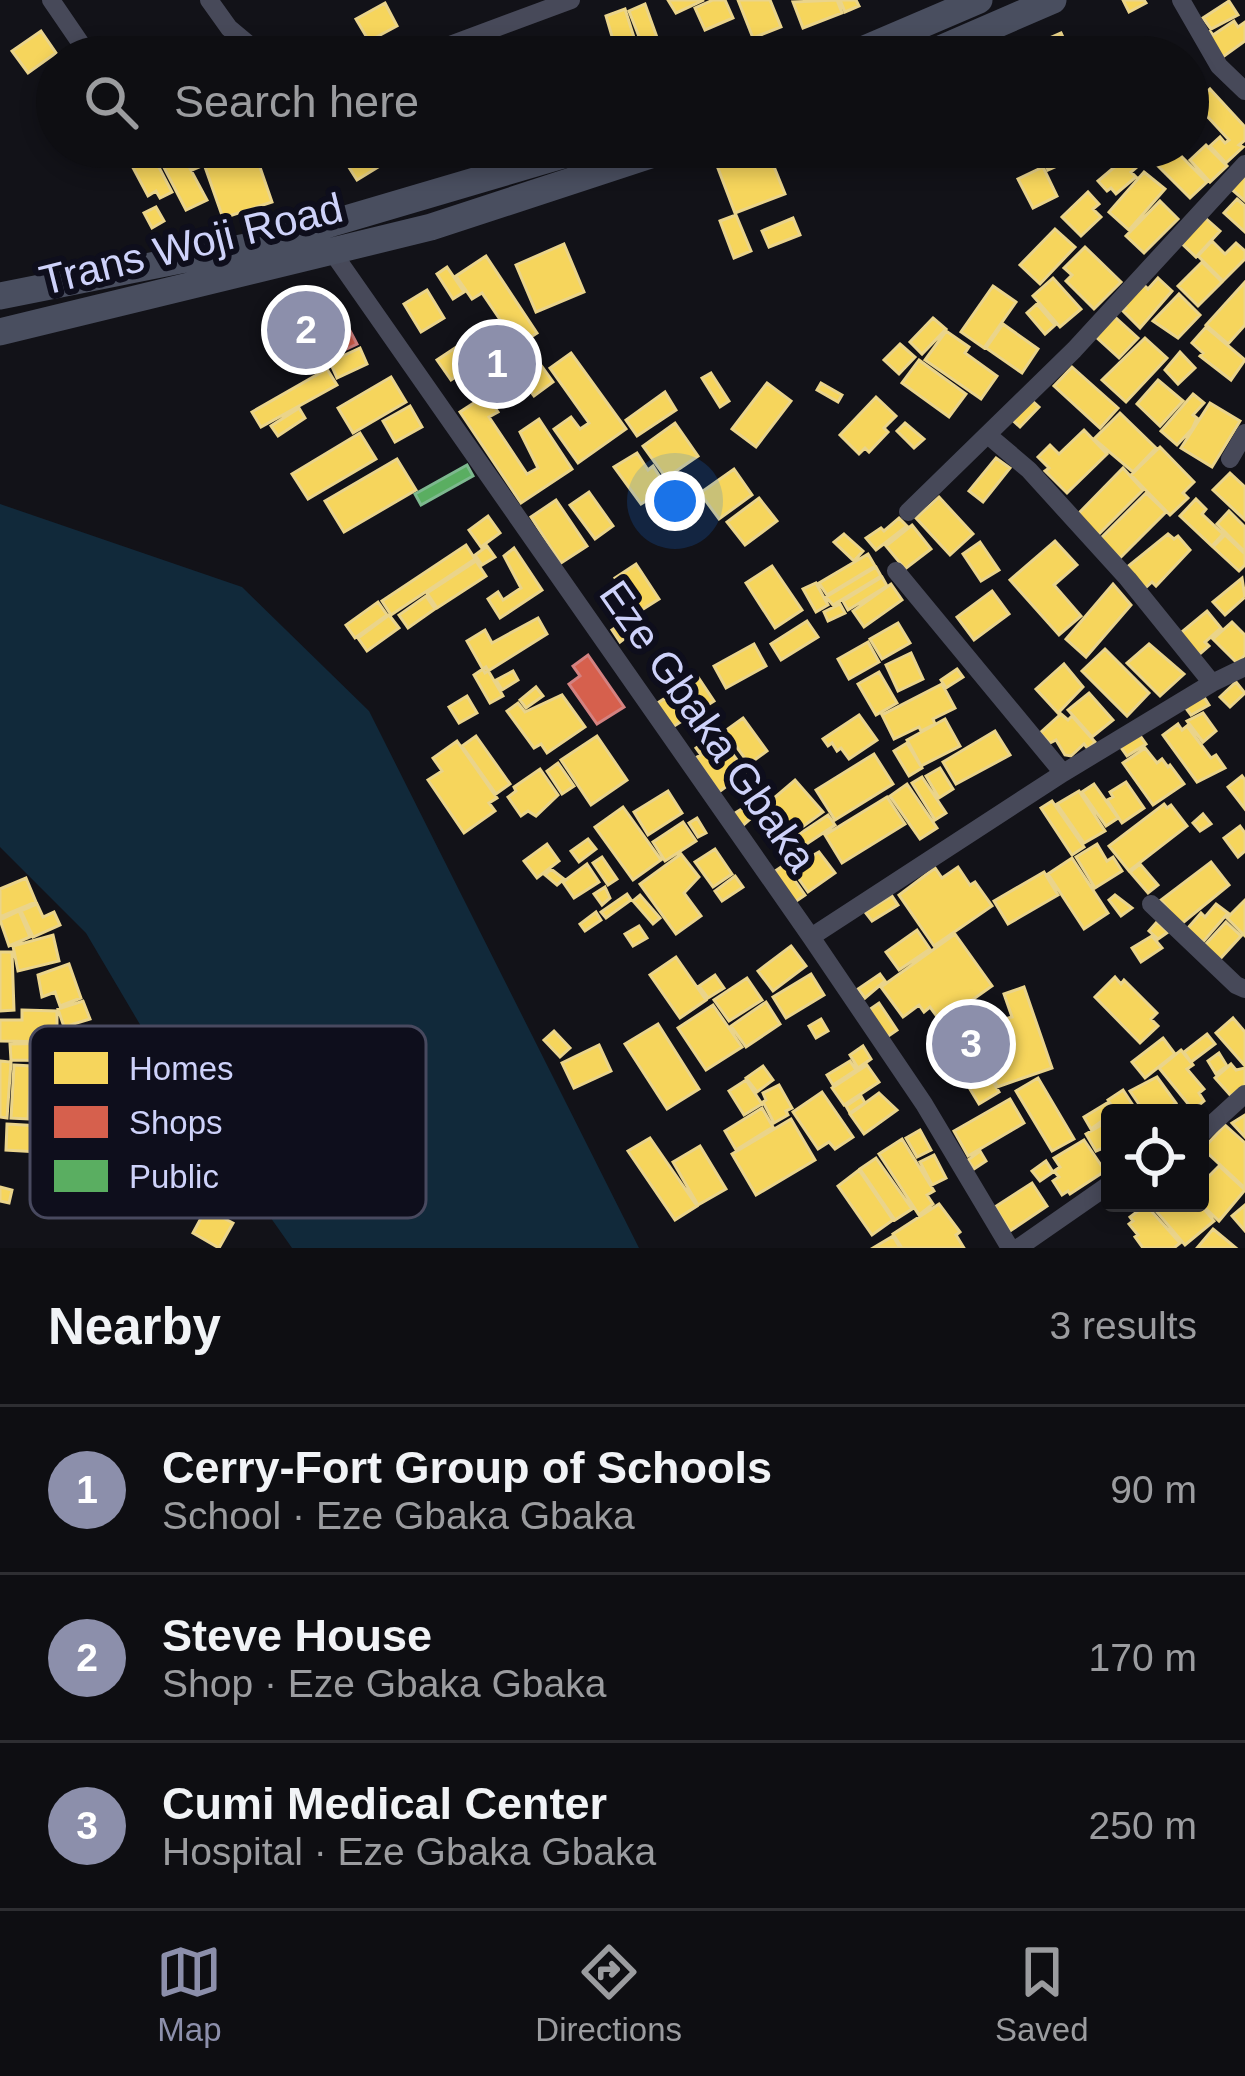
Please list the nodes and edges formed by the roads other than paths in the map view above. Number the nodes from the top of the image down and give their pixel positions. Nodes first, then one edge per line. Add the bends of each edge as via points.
1 (51, 0) edge
2 (208, 0) edge
3 (571, 0) edge
4 (979, 0) edge
5 (1053, 0) edge
6 (1181, 0) edge
7 (76, 36) edge
8 (239, 36) edge
9 (474, 36) edge
10 (896, 36) edge
11 (970, 36) edge
12 (1202, 36) edge
13 (1209, 49) edge
14 (1245, 91) edge
15 (1245, 164) edge
16 (519, 168) edge
17 (606, 168) edge
18 (333, 253) junction
19 (0, 296) edge
20 (0, 332) edge
21 (1245, 433) edge
22 (989, 436) junction
23 (1230, 459) dead end
24 (908, 512) dead end
25 (896, 571) dead end
26 (1245, 667) edge
27 (1212, 683) junction
28 (1063, 773) junction
29 (1151, 904) dead end
30 (811, 937) junction
31 (1245, 989) edge
32 (1245, 1094) edge
33 (1209, 1127) edge
34 (1101, 1190) edge
35 (1014, 1248) edge

1 - 7 street
2 - 8 street
3 - 9 street
4 - 10 main road
5 - 11 main road
6 - 12 street
13 - 14 street
15 - 22 street
16 - 19 main road, Trans Woji Road via 262,244
17 - 18 main road, Trans Woji Road
18 - 20 main road, Trans Woji Road
18 - 30 street, Eze Gbaka Gbaka
21 - 23 street
22 - 24 street
22 - 27 street via 1128,579
25 - 28 street
26 - 27 street
27 - 28 street
28 - 30 street
29 - 31 street
30 - 35 street, Eze Gbaka Gbaka
32 - 33 street
34 - 35 street

